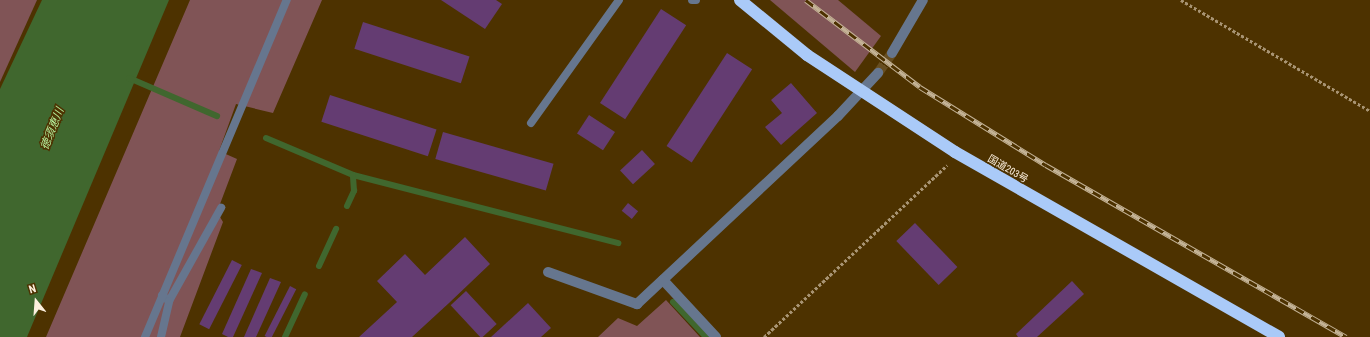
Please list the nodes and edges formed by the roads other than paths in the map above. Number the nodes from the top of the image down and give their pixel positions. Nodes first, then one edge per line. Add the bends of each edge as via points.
1 (287, 0) edge
2 (619, 0) edge
3 (692, 0) edge
4 (696, 0) edge
5 (740, 0) edge
6 (923, 0) edge
7 (892, 53) tunnel mouth
8 (878, 73) tunnel mouth
9 (860, 91) junction
10 (531, 124) dead end
11 (221, 208) dead end
12 (548, 272) dead end
13 (663, 280) junction
14 (162, 295) junction
15 (169, 301) junction
16 (145, 337) edge
17 (161, 337) edge
18 (716, 337) edge
19 (1279, 337) edge

1 - 14 lane
2 - 10 lane
3 - 4 lane
5 - 9 highway, 国道203号 via 806,55
6 - 7 street
8 - 9 street
9 - 13 street
9 - 19 highway, 国道203号 via 955,152
11 - 15 lane
12 - 13 street via 637,304
13 - 18 street
14 - 15 lane
14 - 16 lane
15 - 17 lane

